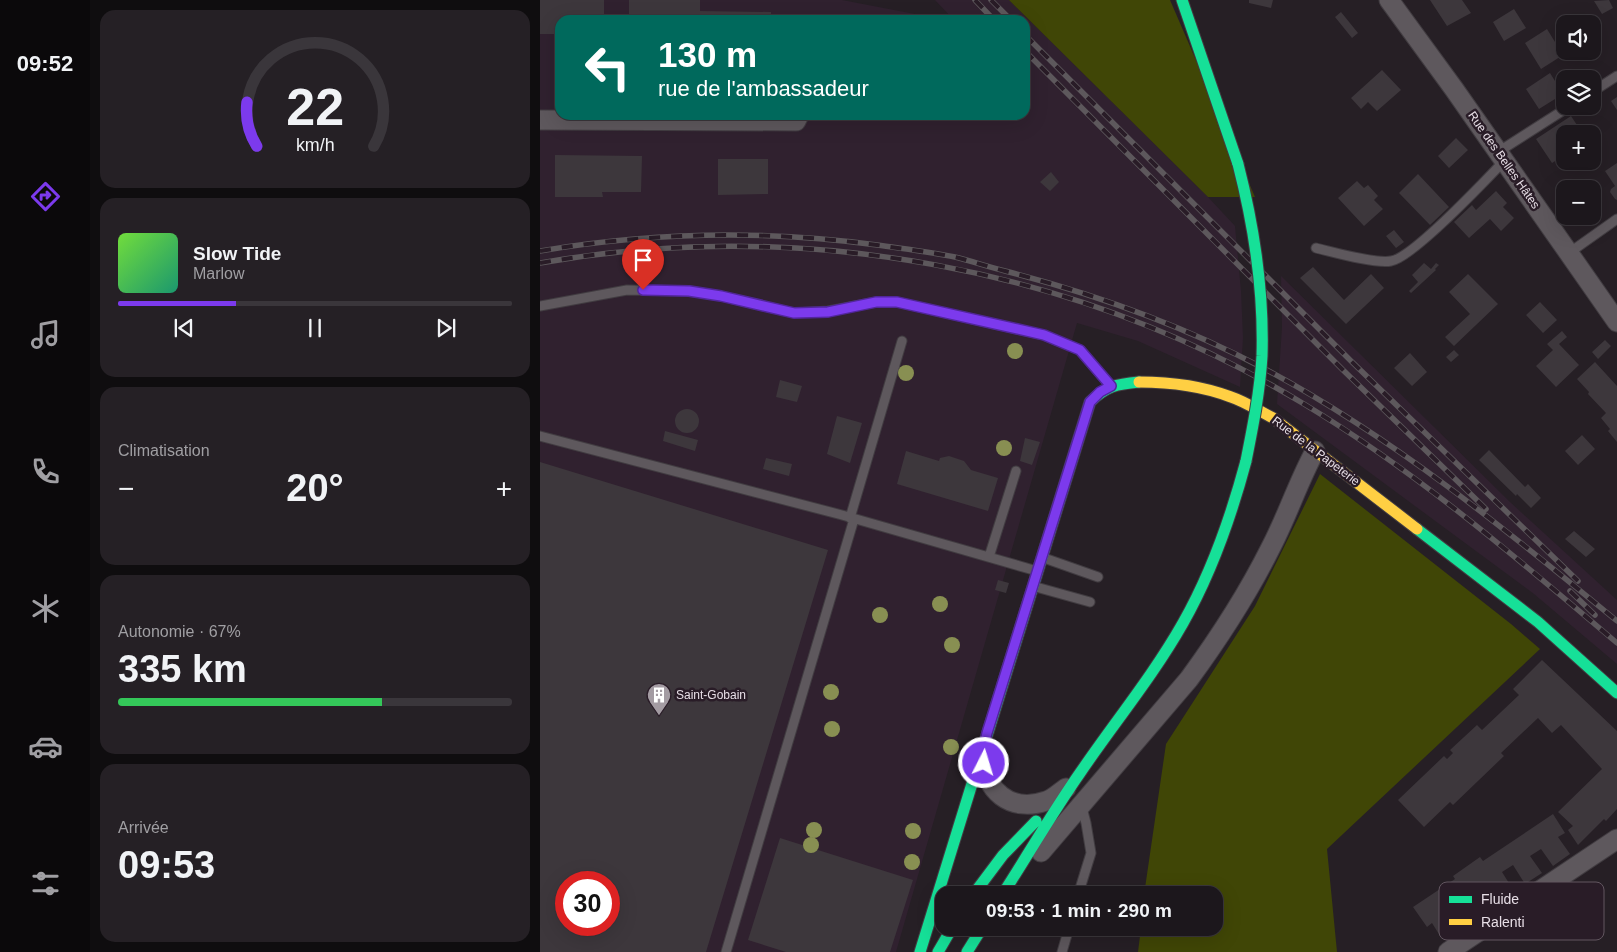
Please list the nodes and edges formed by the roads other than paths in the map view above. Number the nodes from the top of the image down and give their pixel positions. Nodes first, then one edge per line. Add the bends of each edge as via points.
1 (1182, 0) edge
2 (1388, 0) edge
3 (1617, 76) edge
4 (1601, 86) edge
5 (1558, 115) edge
6 (540, 120) edge
7 (796, 120) edge
8 (1501, 157) junction
9 (1617, 218) edge
10 (1316, 248) dead end
11 (1569, 253) junction
12 (540, 306) edge
13 (1617, 322) edge
14 (902, 341) dead end
15 (1111, 386) junction
16 (540, 436) edge
17 (1315, 451) junction
18 (1016, 471) dead end
19 (852, 518) junction
20 (989, 557) junction
21 (1042, 558) junction
22 (1037, 571) junction
23 (1098, 577) dead end
24 (1033, 586) junction
25 (1090, 602) dead end
26 (1617, 693) edge
27 (987, 733) junction
28 (1073, 783) junction
29 (1081, 804) junction
30 (1617, 839) edge
31 (1553, 882) edge
32 (980, 886) edge
33 (1010, 886) edge
34 (1012, 886) edge
35 (1081, 886) edge
36 (947, 936) edge
37 (977, 936) edge
38 (1067, 936) edge
39 (1466, 940) edge
40 (726, 952) edge
41 (920, 952) edge
42 (938, 952) edge
43 (967, 952) edge
44 (1062, 952) edge
45 (1448, 952) edge

1 - 28 street, bridge via 1238,164 1250,212 1260,292 1262,342 1258,401 1234,505 1183,623 1160,661
2 - 8 street, Rue des Belles Hâtes
3 - 4 lane
5 - 8 lane
6 - 7 street
8 - 10 lane via 1416,247 1392,261 1380,262
8 - 11 street, Rue des Belles Hâtes
9 - 11 lane
11 - 13 street, Rue des Belles Hâtes
12 - 15 lane via 627,290 689,291 794,313 828,312 876,302 897,302 1044,335 1080,350
14 - 19 lane
15 - 17 street, Rue de la Papeterie via 1145,382 1202,388 1233,398 1273,418
15 - 21 street via 1090,402
16 - 19 lane
17 - 26 street, Rue de la Papeterie via 1538,622
17 - 29 street via 1258,574 1211,649
18 - 20 lane
19 - 20 lane
19 - 40 lane
20 - 22 lane
21 - 22 street
21 - 23 lane
22 - 24 street
24 - 25 lane
24 - 27 street
27 - 28 street via 984,763 987,778 1006,800 1022,803 1049,800
27 - 41 street
28 - 32 street via 1003,854
28 - 33 street
29 - 34 street
29 - 35 lane via 1090,853
30 - 31 street
36 - 42 street
37 - 43 street
38 - 44 lane
39 - 45 street

